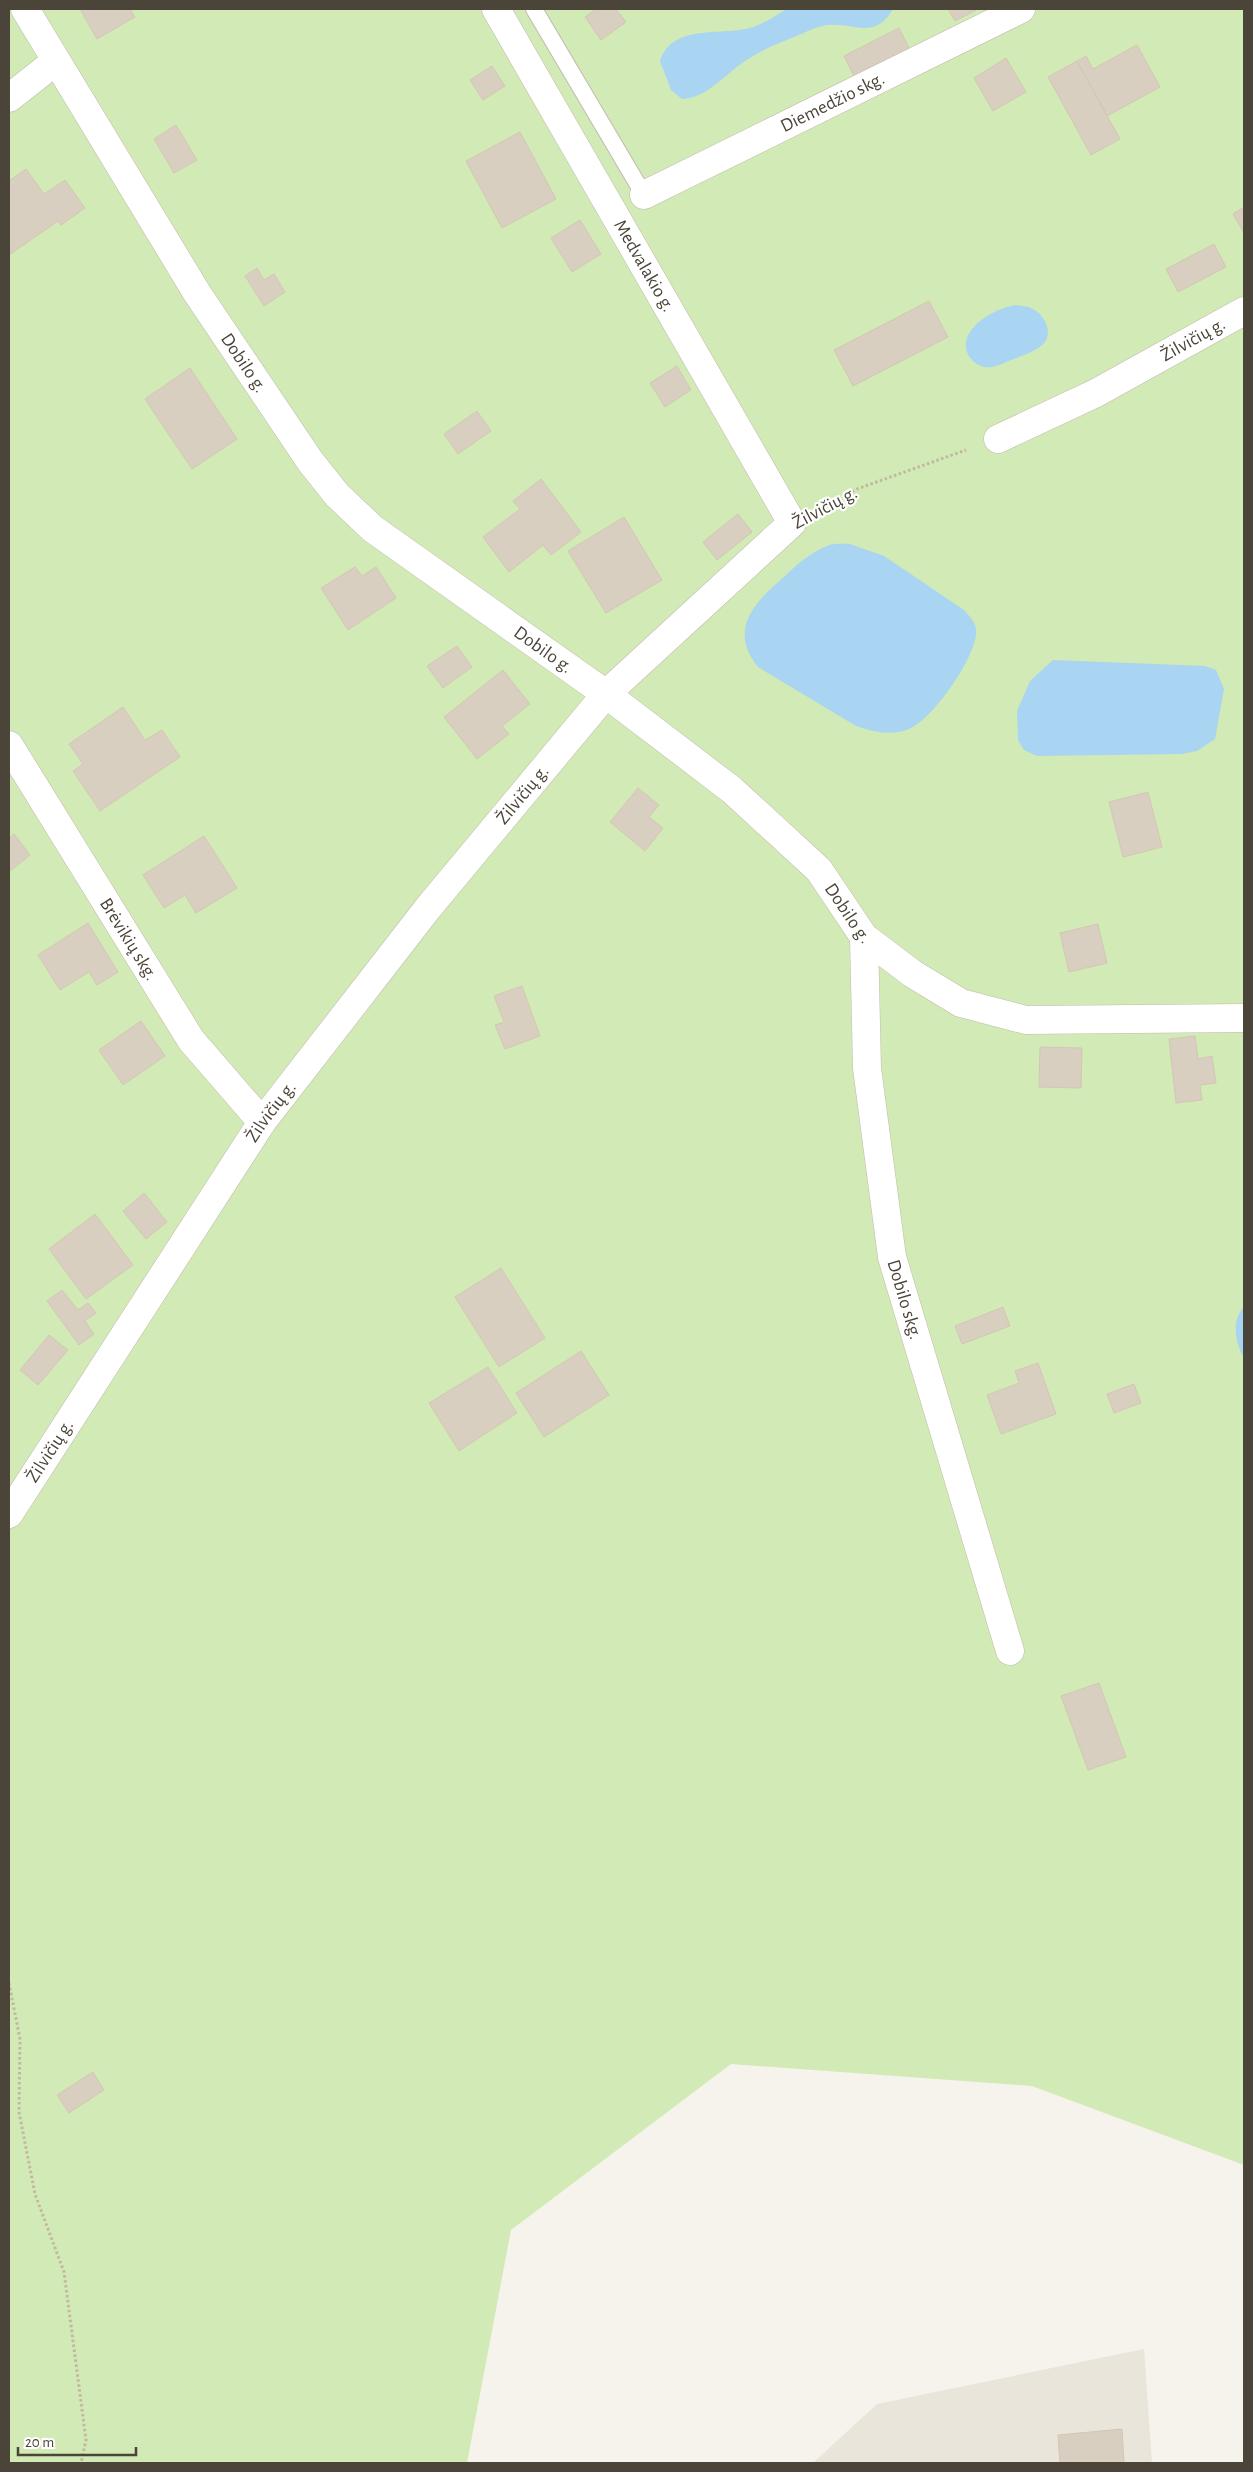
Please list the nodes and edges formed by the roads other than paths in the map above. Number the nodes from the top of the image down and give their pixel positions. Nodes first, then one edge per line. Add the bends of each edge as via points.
1 (25, 9) edge
2 (496, 9) edge
3 (534, 9) edge
4 (1021, 9) edge
5 (56, 61) junction
6 (9, 98) edge
7 (644, 195) joint
8 (1244, 311) edge
9 (998, 439) road end
10 (792, 523) joint
11 (606, 694) junction
12 (9, 745) edge
13 (864, 937) junction
14 (1244, 1018) edge
15 (262, 1122) junction
16 (9, 1513) edge
17 (1010, 1651) dead end

1 - 5 street, Dobilo g.
2 - 10 street, Medvalakio g.
3 - 7 lane
4 - 7 street, Diemedžio skg.
5 - 6 street
5 - 11 street, Dobilo g. via 198,293 310,461 337,495 373,529
8 - 9 street, Žilvičių g. via 1096,393
10 - 11 street, Žilvičių g.
11 - 13 street, Dobilo g. via 732,790 819,870
11 - 15 street, Žilvičių g. via 428,908
12 - 15 street, Brėvikių skg. via 191,1040
13 - 14 street, Dobilo g. via 961,1003 1026,1020
13 - 17 street, Dobilo skg. via 867,1068 892,1257
15 - 16 street, Žilvičių g.

